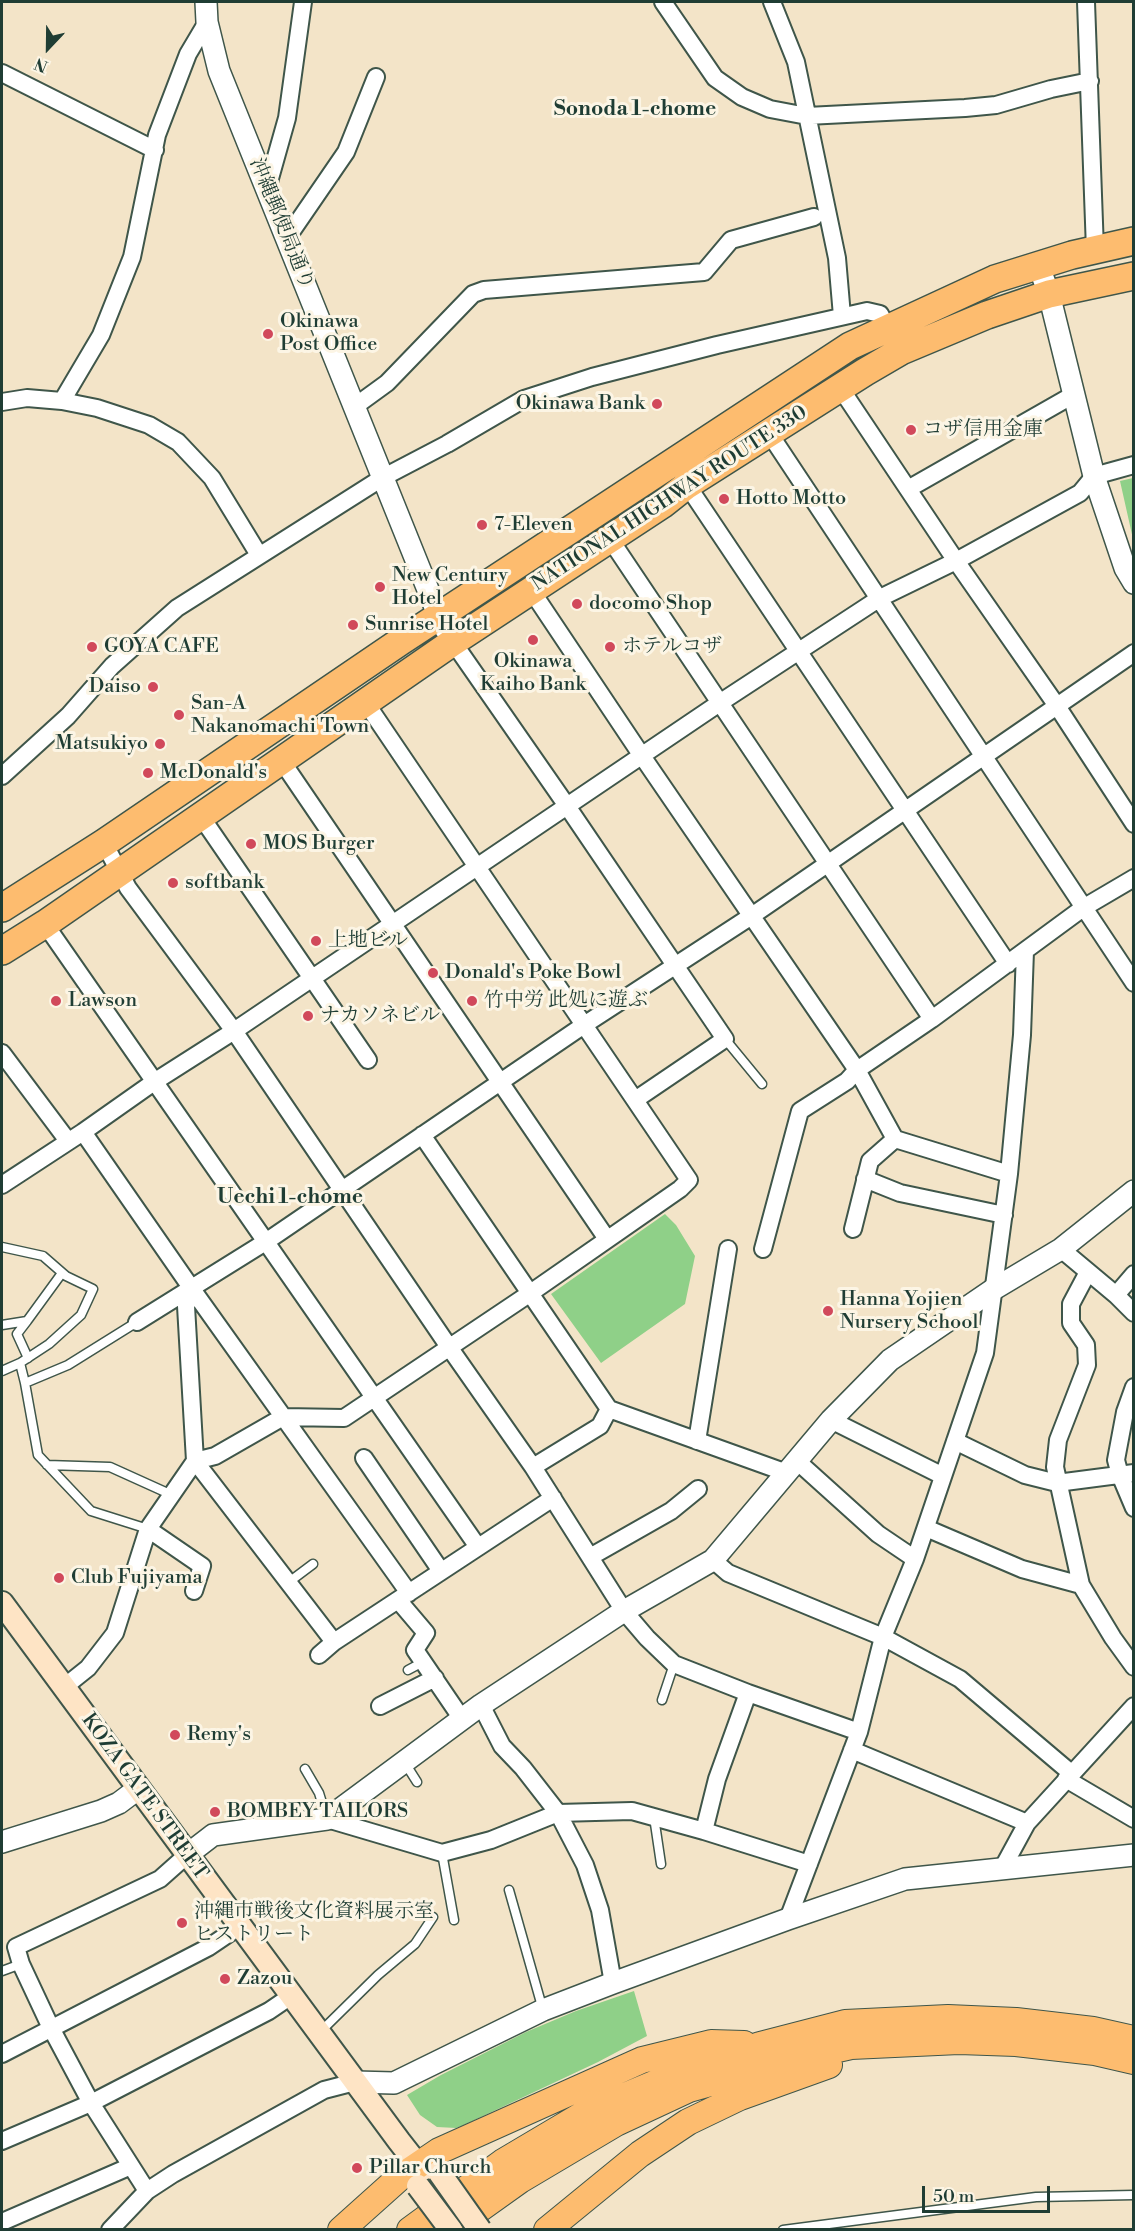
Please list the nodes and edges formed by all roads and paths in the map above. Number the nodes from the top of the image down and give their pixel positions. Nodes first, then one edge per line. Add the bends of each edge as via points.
1 (303, 2) edge
2 (663, 2) edge
3 (775, 2) edge
4 (1086, 2) edge
5 (206, 12) edge
6 (2, 73) edge
7 (376, 77) dead end
8 (1090, 81) junction
9 (807, 116) junction
10 (155, 150) junction
11 (267, 189) junction
12 (814, 217) dead end
13 (287, 238) junction
14 (1134, 241) edge
15 (1095, 250) junction
16 (1038, 264) junction
17 (1134, 276) edge
18 (1048, 294) junction
19 (842, 316) junction
20 (894, 340) junction
21 (841, 388) junction
22 (1073, 395) junction
23 (62, 401) junction
24 (2, 402) edge
25 (354, 407) junction
26 (769, 433) junction
27 (672, 462) junction
28 (1134, 465) edge
29 (1094, 476) junction
30 (382, 478) junction
31 (687, 485) junction
32 (908, 489) junction
33 (610, 539) junction
34 (259, 555) junction
35 (956, 561) junction
36 (1134, 583) edge
37 (531, 590) junction
38 (880, 598) junction
39 (439, 617) junction
40 (453, 642) junction
41 (798, 652) junction
42 (1134, 653) edge
43 (721, 702) junction
44 (366, 703) junction
45 (1057, 706) junction
46 (642, 756) junction
47 (983, 757) junction
48 (281, 760) junction
49 (2, 776) edge
50 (567, 806) junction
51 (906, 810) junction
52 (200, 815) junction
53 (1134, 824) edge
54 (104, 843) junction
55 (827, 862) junction
56 (476, 867) junction
57 (119, 872) junction
58 (1134, 878) edge
59 (2, 908) edge
60 (1083, 908) junction
61 (753, 915) junction
62 (45, 924) junction
63 (391, 924) junction
64 (2, 951) edge
65 (1025, 951) junction
66 (1008, 963) junction
67 (675, 964) junction
68 (312, 978) junction
69 (1134, 984) edge
70 (932, 1019) junction
71 (584, 1025) junction
72 (234, 1031) junction
73 (725, 1039) junction
74 (2, 1053) edge
75 (368, 1060) dead end
76 (857, 1070) junction
77 (154, 1082) junction
78 (500, 1083) junction
79 (762, 1084) dead end
80 (635, 1100) junction
81 (83, 1132) junction
82 (422, 1135) junction
83 (895, 1139) junction
84 (68, 1142) junction
85 (1009, 1174) junction
86 (865, 1179) junction
87 (2, 1185) edge
88 (342, 1189) junction
89 (1134, 1191) edge
90 (1004, 1215) junction
91 (853, 1230) dead end
92 (607, 1239) junction
93 (267, 1241) junction
94 (2, 1248) edge
95 (728, 1249) dead end
96 (763, 1249) dead end
97 (1061, 1249) junction
98 (1088, 1272) junction
99 (62, 1273) junction
100 (1134, 1274) edge
101 (192, 1289) junction
102 (994, 1289) junction
103 (529, 1294) junction
104 (1116, 1294) junction
105 (1134, 1313) edge
106 (27, 1321) junction
107 (137, 1322) joint
108 (2, 1325) edge
109 (448, 1347) junction
110 (28, 1358) junction
111 (20, 1363) junction
112 (2, 1371) edge
113 (25, 1383) junction
114 (1134, 1387) edge
115 (374, 1398) junction
116 (609, 1409) junction
117 (283, 1417) junction
118 (831, 1420) junction
119 (697, 1441) junction
120 (955, 1441) junction
121 (364, 1458) dead end
122 (195, 1461) junction
123 (47, 1465) junction
124 (533, 1467) junction
125 (792, 1467) junction
126 (1127, 1474) edge
127 (943, 1476) junction
128 (1057, 1482) junction
129 (698, 1489) dead end
130 (172, 1494) junction
131 (553, 1498) junction
132 (1134, 1508) edge
133 (926, 1528) junction
134 (148, 1529) junction
135 (478, 1547) junction
136 (590, 1557) junction
137 (915, 1559) junction
138 (713, 1560) junction
139 (313, 1564) dead end
140 (441, 1571) junction
141 (289, 1582) junction
142 (1081, 1585) junction
143 (194, 1591) dead end
144 (404, 1596) junction
145 (2, 1604) edge
146 (624, 1611) junction
147 (883, 1637) junction
148 (334, 1642) junction
149 (319, 1654) dead end
150 (674, 1664) junction
151 (1134, 1667) edge
152 (435, 1678) junction
153 (63, 1688) junction
154 (748, 1693) junction
155 (662, 1700) dead end
156 (481, 1705) junction
157 (380, 1706) dead end
158 (1134, 1706) edge
159 (462, 1719) junction
160 (859, 1732) junction
161 (852, 1750) junction
162 (405, 1762) junction
163 (305, 1769) dead end
164 (1068, 1776) junction
165 (417, 1782) dead end
166 (139, 1788) junction
167 (558, 1813) junction
168 (654, 1817) junction
169 (327, 1819) junction
170 (1134, 1819) edge
171 (1027, 1823) junction
172 (704, 1831) junction
173 (2, 1842) edge
174 (442, 1854) junction
175 (187, 1855) junction
176 (1134, 1855) edge
177 (661, 1864) dead end
178 (809, 1864) junction
179 (1002, 1869) junction
180 (509, 1890) dead end
181 (433, 1917) dead end
182 (788, 1919) junction
183 (454, 1920) dead end
184 (240, 1926) junction
185 (21, 1964) junction
186 (2, 1971) edge
187 (613, 1983) junction
188 (291, 1996) junction
189 (543, 2010) junction
190 (51, 2028) junction
191 (319, 2033) junction
192 (1134, 2039) edge
193 (959, 2041) junction
194 (760, 2045) junction
195 (2, 2054) edge
196 (1134, 2061) edge
197 (355, 2082) junction
198 (91, 2103) junction
199 (2, 2141) edge
200 (131, 2166) junction
201 (425, 2174) junction
202 (147, 2192) junction
203 (1134, 2195) edge
204 (2, 2222) edge
205 (110, 2229) edge
206 (341, 2229) edge
207 (410, 2229) edge
208 (451, 2229) edge
209 (480, 2229) edge
210 (547, 2229) edge
211 (783, 2229) edge

1 - 11 street via 287,118
2 - 9 street via 715,78 742,97
3 - 9 street via 796,62
4 - 8 street
5 - 10 street via 157,135
5 - 11 street, 沖縄郵便局通り via 219,71
6 - 10 street
7 - 13 street via 346,152
8 - 9 street via 996,105
8 - 15 street
9 - 19 street via 837,258
10 - 23 street via 132,257 101,335
11 - 13 street, 沖縄郵便局通り
12 - 25 street via 731,240 704,272 473,294 387,383
13 - 25 street, 沖縄郵便局通り
14 - 15 highway, NATIONAL HIGHWAY ROUTE 330
15 - 16 highway, NATIONAL HIGHWAY ROUTE 330
16 - 18 street
16 - 20 highway, NATIONAL HIGHWAY ROUTE 330 via 995,279
17 - 18 highway, NATIONAL HIGHWAY ROUTE 330
18 - 20 highway, NATIONAL HIGHWAY ROUTE 330
18 - 22 street
19 - 20 street via 867,311 880,314
19 - 30 street via 592,377 524,399
20 - 21 highway, NATIONAL HIGHWAY ROUTE 330
20 - 27 highway, NATIONAL HIGHWAY ROUTE 330 via 850,346
21 - 26 highway, NATIONAL HIGHWAY ROUTE 330
21 - 32 street
22 - 29 street
22 - 32 street
23 - 24 street
23 - 34 street via 149,425 178,442 212,478
25 - 30 street, 沖縄郵便局通り
26 - 31 highway, NATIONAL HIGHWAY ROUTE 330
26 - 38 street
27 - 31 street
27 - 39 highway, NATIONAL HIGHWAY ROUTE 330
28 - 29 street
29 - 35 street via 1080,493
29 - 36 street via 1125,568
30 - 34 street
30 - 39 street, 沖縄郵便局通り
31 - 33 highway, NATIONAL HIGHWAY ROUTE 330
31 - 41 street
32 - 35 street
33 - 37 highway, NATIONAL HIGHWAY ROUTE 330
33 - 43 street
34 - 49 street via 177,608 112,666 68,716
35 - 38 street
35 - 45 street
37 - 40 highway, NATIONAL HIGHWAY ROUTE 330
37 - 46 street
38 - 41 street
38 - 47 street
39 - 40 street, 沖縄郵便局通り
39 - 54 highway, NATIONAL HIGHWAY ROUTE 330
40 - 44 highway, NATIONAL HIGHWAY ROUTE 330
40 - 50 street
41 - 43 street
41 - 51 street
42 - 45 street
43 - 46 street
43 - 55 street
44 - 48 highway, NATIONAL HIGHWAY ROUTE 330
44 - 56 street
45 - 47 street
45 - 53 street
46 - 50 street
46 - 61 street
47 - 51 street
47 - 60 street
48 - 52 highway, NATIONAL HIGHWAY ROUTE 330
48 - 63 street
50 - 56 street
50 - 67 street
51 - 55 street
51 - 66 street
52 - 57 highway, NATIONAL HIGHWAY ROUTE 330
52 - 68 street
54 - 57 street
54 - 59 highway, NATIONAL HIGHWAY ROUTE 330
55 - 61 street
55 - 70 street
56 - 63 street
56 - 71 street
57 - 62 highway, NATIONAL HIGHWAY ROUTE 330
57 - 72 street
58 - 60 street
60 - 65 street
60 - 69 street
61 - 67 street
61 - 76 street
62 - 64 highway, NATIONAL HIGHWAY ROUTE 330
62 - 77 street
63 - 68 street
63 - 78 street
65 - 66 street
65 - 85 street via 1022,1035
66 - 70 street
67 - 71 street
67 - 73 street
68 - 72 street
68 - 75 street
70 - 76 street
71 - 78 street
71 - 80 street
72 - 77 street
72 - 88 street
73 - 79 lane
73 - 80 street
74 - 84 street
76 - 83 street
76 - 96 street via 847,1081 800,1111
77 - 81 street
77 - 93 street
78 - 82 street
78 - 92 street
80 - 92 street via 689,1180
81 - 84 street
81 - 101 street
82 - 88 street
82 - 103 street
83 - 85 street
83 - 86 street via 870,1161
84 - 87 street
85 - 90 street
86 - 90 street via 900,1193
86 - 91 street
88 - 93 street
88 - 109 street
89 - 97 street
90 - 102 street
92 - 103 street
93 - 101 street
93 - 115 street
94 - 99 lane via 43,1256
95 - 119 street
97 - 98 street
97 - 102 street
98 - 104 street
98 - 128 street via 1071,1304 1071,1323 1086,1345 1087,1365 1058,1440 1054,1467
99 - 106 lane
99 - 110 lane via 93,1289 81,1315
100 - 104 street
101 - 107 street
101 - 117 street
101 - 122 street via 186,1306
102 - 118 street via 890,1360
102 - 120 street via 985,1353
103 - 109 street
103 - 116 street
104 - 105 street
106 - 108 lane
106 - 110 lane via 17,1334
107 - 113 lane via 68,1365
109 - 115 street
109 - 124 street
110 - 111 lane
111 - 112 lane
111 - 113 lane
113 - 123 lane via 38,1455
114 - 126 street via 1116,1460
115 - 117 street via 344,1418
115 - 135 street
116 - 119 street
116 - 124 street via 600,1426
117 - 122 street via 215,1456
117 - 144 street
118 - 125 street
118 - 127 street
119 - 125 street
120 - 127 street
120 - 128 street via 1025,1475
121 - 140 street
122 - 130 street
122 - 141 street
123 - 130 lane via 110,1467
123 - 134 lane via 91,1511
124 - 131 street
125 - 137 street
125 - 138 street
126 - 128 street
126 - 132 street
127 - 133 street
128 - 142 street
129 - 136 street via 671,1511
130 - 134 street
131 - 135 street
131 - 136 street
133 - 137 street
133 - 142 street via 1023,1569
134 - 143 street via 202,1566
134 - 153 street via 115,1634 88,1668
135 - 140 street
136 - 146 street
137 - 147 street
138 - 146 street
138 - 147 street via 728,1573
139 - 141 lane
140 - 144 street
141 - 148 street
142 - 151 street
144 - 148 street
144 - 152 street via 426,1633 415,1650 416,1666
145 - 153 main road, KOZA GATE STREET
146 - 150 street
146 - 156 street
147 - 160 street
147 - 164 street via 960,1680
148 - 149 street
150 - 154 street
150 - 155 lane
152 - 157 street
152 - 159 street
153 - 166 main road, KOZA GATE STREET
154 - 160 street
154 - 172 street via 717,1779
156 - 159 street
156 - 167 street via 502,1746
158 - 164 street
159 - 162 street
160 - 161 street
161 - 171 street
161 - 178 street
162 - 165 lane
162 - 169 street
163 - 169 lane via 319,1793
164 - 170 street
164 - 171 street
166 - 173 street via 101,1811
166 - 175 main road, KOZA GATE STREET
167 - 168 street via 632,1811
167 - 174 street via 491,1840
167 - 187 street via 585,1865 600,1910
168 - 172 street
168 - 177 lane
169 - 174 street
169 - 175 street via 213,1835
171 - 179 street
172 - 178 street
174 - 183 lane
175 - 184 main road, KOZA GATE STREET
175 - 185 street via 160,1879 16,1947
176 - 179 street
178 - 182 street
179 - 182 street via 905,1879
180 - 189 lane
181 - 191 lane via 415,1944
182 - 187 street
184 - 188 main road, KOZA GATE STREET
184 - 190 street via 209,1947
185 - 186 lane
185 - 190 street
187 - 189 street
188 - 191 main road, KOZA GATE STREET
188 - 198 street
189 - 197 street via 393,2083
190 - 195 street
190 - 198 street
191 - 197 main road, KOZA GATE STREET
192 - 194 main road via 1016,2020 948,2018 845,2023
193 - 196 main road via 1095,2052
193 - 208 main road via 851,2046 689,2089 615,2123 520,2180
193 - 210 main road via 831,2064 740,2097 688,2122
194 - 201 main road via 711,2043 642,2060 438,2151
194 - 207 main road via 589,2111 503,2162
197 - 201 main road, KOZA GATE STREET
197 - 202 street via 324,2090
198 - 199 street
198 - 200 street
200 - 202 street
200 - 204 street
201 - 206 main road
201 - 208 main road, KOZA GATE STREET, bridge
201 - 209 main road, KOZA GATE STREET, bridge
202 - 205 street
203 - 211 lane via 1036,2197

